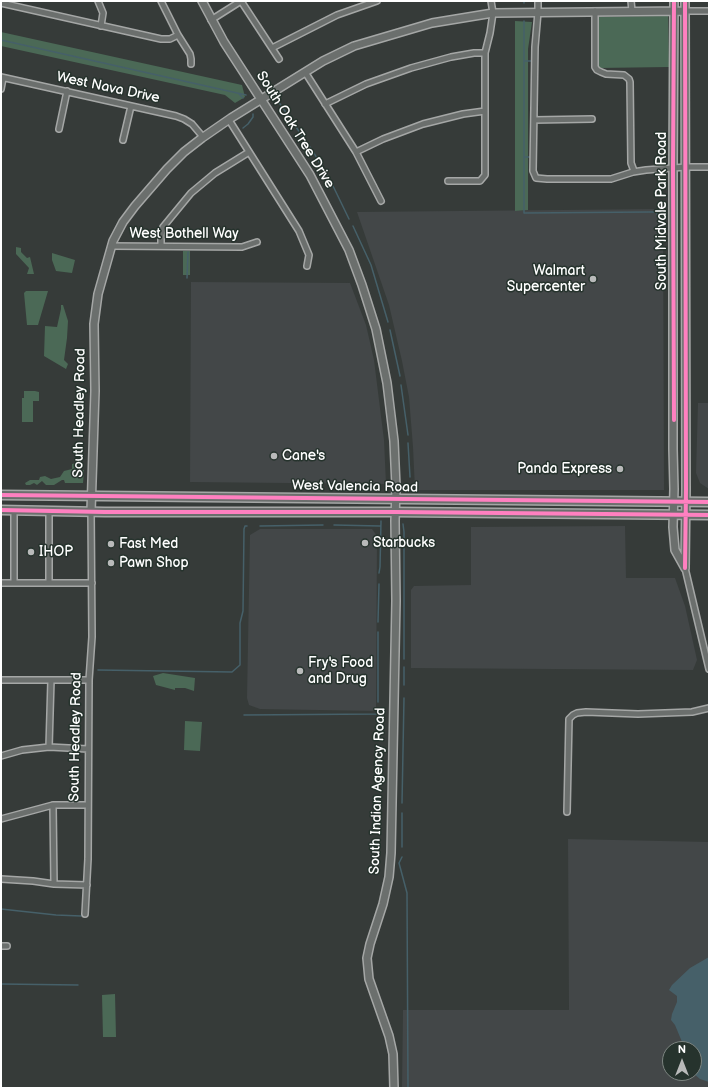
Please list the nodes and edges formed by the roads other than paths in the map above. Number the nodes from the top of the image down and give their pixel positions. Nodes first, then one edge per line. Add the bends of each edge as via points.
1 (98, 1) edge
2 (161, 1) edge
3 (202, 1) edge
4 (241, 1) edge
5 (377, 1) edge
6 (491, 1) edge
7 (538, 1) edge
8 (631, 1) edge
9 (674, 1) edge
10 (685, 1) edge
11 (1, 3) edge
12 (674, 10) junction
13 (632, 11) junction
14 (685, 11) junction
15 (709, 11) edge
16 (538, 12) junction
17 (595, 12) junction
18 (493, 13) junction
19 (212, 20) junction
20 (101, 26) junction
21 (178, 35) junction
22 (272, 48) junction
23 (485, 53) junction
24 (279, 59) dead end
25 (191, 64) dead end
26 (305, 72) junction
27 (2, 78) edge
28 (1, 89) edge
29 (67, 91) junction
30 (261, 100) junction
31 (325, 104) junction
32 (131, 106) junction
33 (485, 111) junction
34 (592, 119) dead end
35 (229, 120) junction
36 (534, 120) junction
37 (59, 129) dead end
38 (203, 137) junction
39 (123, 140) dead end
40 (249, 152) junction
41 (356, 152) junction
42 (709, 167) edge
43 (679, 168) junction
44 (634, 171) junction
45 (448, 181) dead end
46 (380, 201) dead end
47 (257, 242) dead end
48 (111, 246) junction
49 (161, 246) junction
50 (307, 266) dead end
51 (1, 495) edge
52 (92, 496) junction
53 (258, 497) junction
54 (396, 498) junction
55 (530, 500) junction
56 (674, 502) junction
57 (686, 502) junction
58 (709, 502) edge
59 (1, 510) edge
60 (14, 510) junction
61 (49, 511) junction
62 (92, 511) junction
63 (258, 512) junction
64 (395, 512) junction
65 (530, 514) junction
66 (674, 515) junction
67 (686, 515) junction
68 (709, 515) edge
69 (685, 568) junction
70 (1, 583) edge
71 (14, 583) junction
72 (49, 583) junction
73 (92, 583) junction
74 (709, 669) edge
75 (1, 680) edge
76 (51, 680) junction
77 (89, 680) junction
78 (709, 708) edge
79 (50, 747) junction
80 (88, 749) junction
81 (1, 756) edge
82 (53, 805) junction
83 (88, 805) junction
84 (567, 812) dead end
85 (1, 819) edge
86 (1, 879) edge
87 (54, 884) junction
88 (87, 885) junction
89 (85, 914) dead end
90 (394, 1088) edge

1 - 20 street via 103,13
2 - 21 street
3 - 19 street, South Oak Tree Drive
4 - 19 street
4 - 22 street
5 - 22 street via 337,15
6 - 18 street
7 - 16 street
8 - 13 street
9 - 12 street, South Midvale Park Road
10 - 14 street, South Midvale Park Road
11 - 20 street
12 - 13 street, South Headley Road
12 - 14 street, South Headley Road
12 - 43 street, South Midvale Park Road
13 - 17 street, South Headley Road
14 - 15 street
14 - 43 street, South Midvale Park Road
16 - 17 street, South Headley Road
16 - 18 street, South Headley Road
16 - 36 street
17 - 44 street via 597,70 606,74 624,75 630,82
18 - 23 street
18 - 26 street, South Headley Road via 432,23 354,46
19 - 30 street, South Oak Tree Drive
20 - 21 street via 166,40
21 - 25 street via 190,54
22 - 24 street
23 - 31 street via 451,57 411,68 366,84
23 - 33 street
26 - 30 street, South Headley Road
26 - 31 street
27 - 28 street
27 - 29 street, West Nava Drive
29 - 32 street, West Nava Drive
29 - 37 street
30 - 35 street, South Headley Road
30 - 54 street, South Oak Tree Drive via 310,175 349,250 362,285 376,329 387,383 394,441
31 - 41 street
32 - 38 street, West Nava Drive via 184,119
32 - 39 street
33 - 41 street via 423,124
33 - 45 street via 485,175 480,181
34 - 36 street
35 - 38 street, South Headley Road
35 - 40 street
36 - 44 street via 533,171 536,178 611,179
38 - 48 street, South Headley Road via 167,169 135,206 123,222
40 - 49 street via 214,173 191,193 163,227
40 - 50 street via 299,231 308,255
41 - 46 street
42 - 43 street
43 - 44 street
43 - 56 street, South Midvale Park Road
43 - 57 street, South Midvale Park Road
47 - 49 street, West Bothell Way via 242,246
48 - 49 street, West Bothell Way
48 - 52 street, South Headley Road via 98,294 94,324
51 - 52 main road, West Valencia Road
52 - 53 main road, West Valencia Road
52 - 62 street, South Headley Road
53 - 54 main road, West Valencia Road
53 - 63 main road
54 - 55 main road, West Valencia Road
54 - 64 street, South Oak Tree Drive
55 - 56 main road, West Valencia Road
55 - 65 main road
56 - 57 main road, West Valencia Road
56 - 66 street, South Midvale Park Road
57 - 58 main road, West Valencia Road
57 - 67 street, South Midvale Park Road
59 - 60 main road, West Valencia Road
60 - 61 main road, West Valencia Road
60 - 71 street
61 - 62 main road, West Valencia Road
61 - 72 street
62 - 63 main road, West Valencia Road
62 - 73 street, South Headley Road
63 - 64 main road, West Valencia Road
64 - 65 main road, West Valencia Road
64 - 90 street, South Indian Agency Road via 396,601 391,853 383,904 367,958 369,979 393,1054
65 - 66 main road, West Valencia Road
66 - 67 main road, West Valencia Road
66 - 69 street, South Midvale Park Road via 675,550
67 - 68 main road, West Valencia Road
67 - 69 street, South Midvale Park Road
69 - 74 street, South Midvale Park Road
70 - 71 street
71 - 72 street
72 - 73 street
73 - 77 street, South Headley Road
75 - 76 street
76 - 77 street
76 - 79 street
77 - 80 street, South Headley Road
78 - 84 street via 692,712 572,715 569,719
79 - 80 street
79 - 81 street via 22,750
80 - 83 street, South Headley Road
82 - 83 street
82 - 85 street
82 - 87 street
83 - 88 street, South Headley Road
86 - 87 street
87 - 88 street
88 - 89 street, South Headley Road

